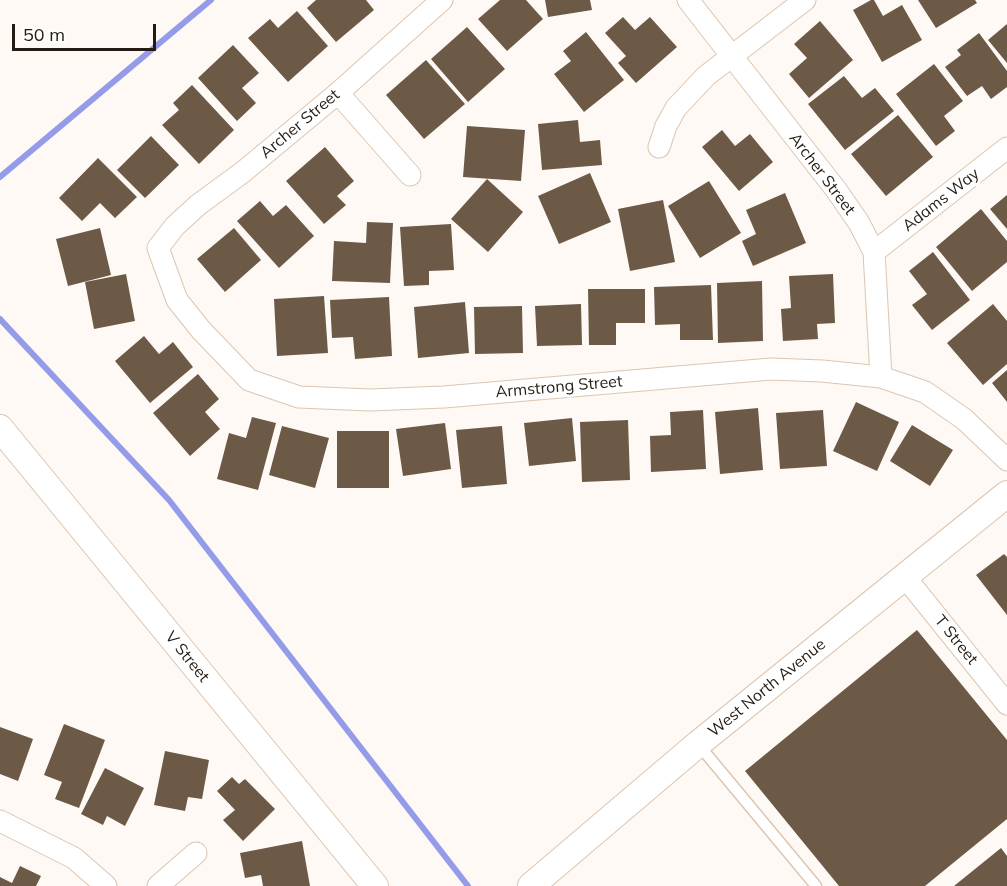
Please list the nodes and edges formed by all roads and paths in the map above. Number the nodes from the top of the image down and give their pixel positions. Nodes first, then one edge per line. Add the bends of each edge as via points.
1 (442, 0) edge
2 (688, 0) edge
3 (805, 0) edge
4 (733, 57) junction
5 (338, 93) junction
6 (659, 147) dead end
7 (1007, 148) edge
8 (410, 175) dead end
9 (158, 248) joint
10 (874, 252) junction
11 (881, 377) junction
12 (0, 428) edge
13 (1007, 460) edge
14 (1007, 494) edge
15 (905, 576) junction
16 (1007, 704) edge
17 (698, 744) junction
18 (0, 821) edge
19 (196, 853) dead end
20 (106, 886) edge
21 (158, 886) edge
22 (375, 886) edge
23 (531, 886) edge
24 (816, 886) edge

1 - 5 street, Archer Street
2 - 4 street, Archer Street
3 - 4 street
4 - 6 street via 706,76 676,108
4 - 10 street, Archer Street via 837,191
5 - 8 street
5 - 9 street, Archer Street via 198,205
7 - 10 street, Adams Way
9 - 11 street, Armstrong Street via 177,300 201,330 249,380 299,397 444,397 771,369
10 - 11 street, Archer Street
11 - 13 street, Armstrong Street via 925,392 964,419
12 - 22 street, V Street
14 - 15 street, West North Avenue
15 - 16 street, T Street
15 - 17 street, West North Avenue
17 - 23 street, West North Avenue
17 - 24 lane
18 - 20 street via 74,858
19 - 21 street

